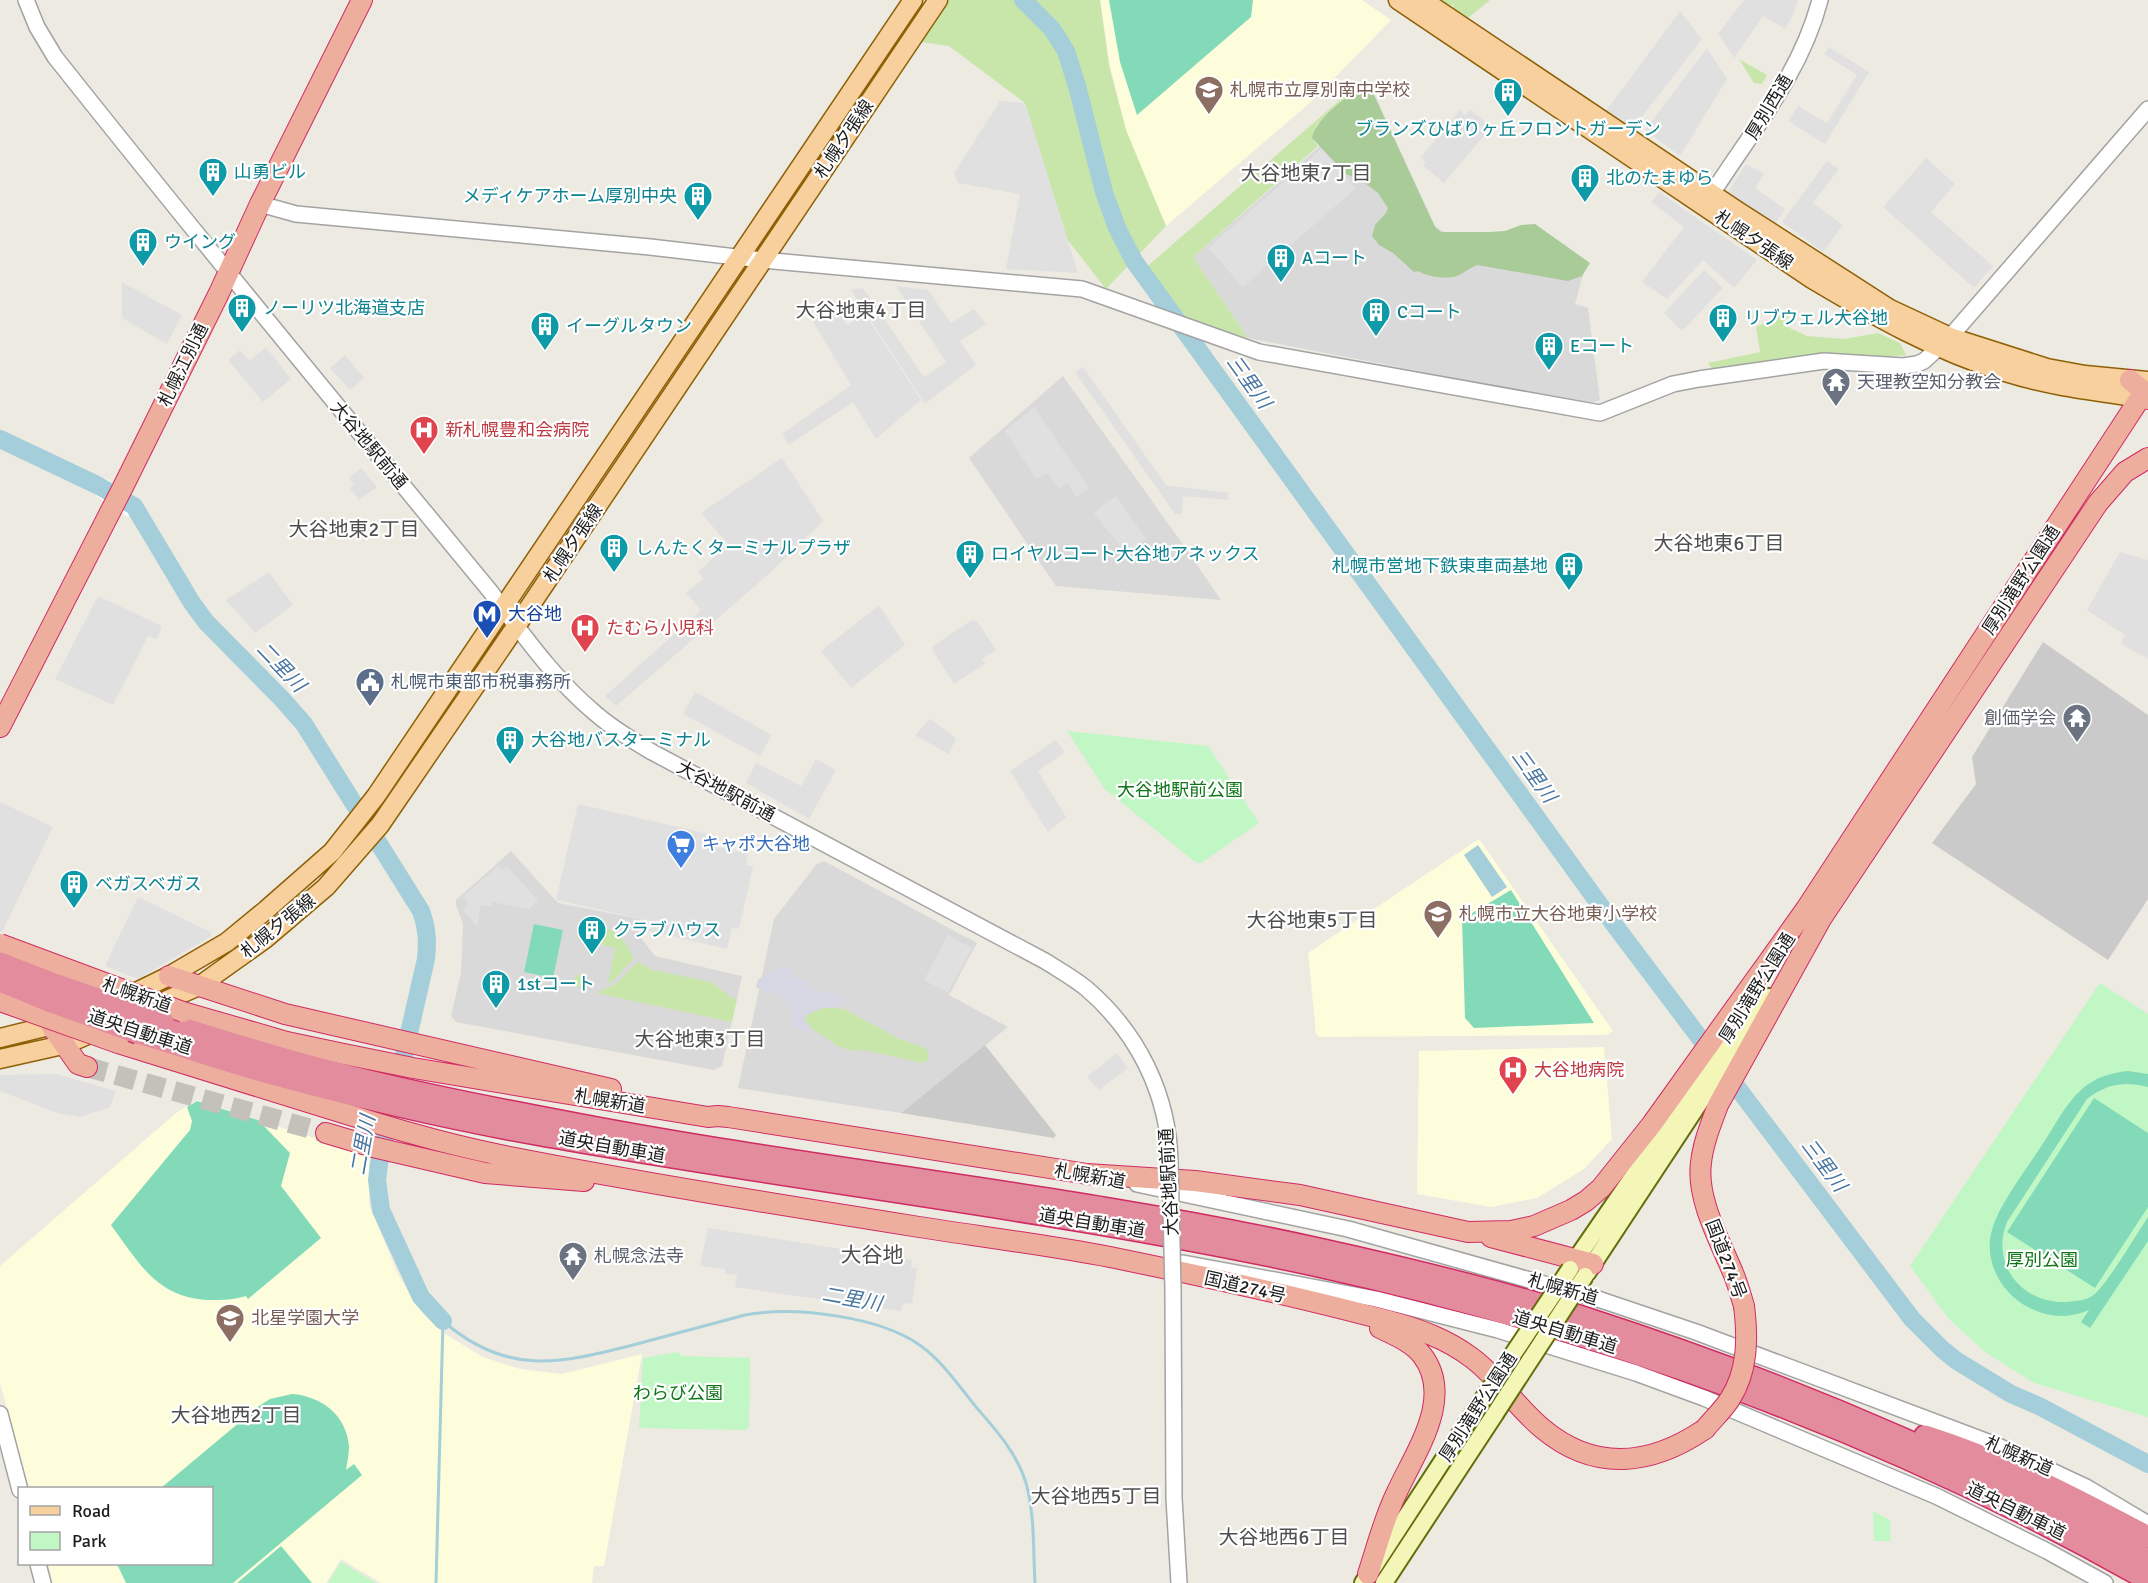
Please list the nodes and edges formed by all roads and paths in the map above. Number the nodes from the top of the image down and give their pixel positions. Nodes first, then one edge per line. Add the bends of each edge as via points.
1 (26, 0) edge
2 (362, 0) edge
3 (913, 0) edge
4 (938, 0) edge
5 (1398, 0) edge
6 (1424, 0) edge
7 (1820, 0) edge
8 (2148, 109) edge
9 (1708, 200) junction
10 (260, 204) junction
11 (739, 258) junction
12 (762, 260) junction
13 (228, 273) junction
14 (1944, 342) junction
15 (2144, 392) edge
16 (2148, 448) edge
17 (2148, 458) edge
18 (2125, 472) junction
19 (502, 608) junction
20 (516, 626) junction
21 (0, 727) edge
22 (1813, 914) junction
23 (0, 945) edge
24 (0, 963) edge
25 (169, 976) junction
26 (0, 981) edge
27 (199, 986) junction
28 (0, 1001) edge
29 (1751, 1013) junction
30 (52, 1027) junction
31 (0, 1038) edge
32 (64, 1044) junction
33 (0, 1059) edge
34 (87, 1067) tunnel mouth
35 (335, 1081) junction
36 (1696, 1085) junction
37 (467, 1111) junction
38 (718, 1116) junction
39 (326, 1133) tunnel mouth
40 (1087, 1174) junction
41 (700, 1191) junction
42 (1468, 1232) junction
43 (1109, 1257) junction
44 (1581, 1267) junction
45 (1333, 1307) junction
46 (1810, 1399) junction
47 (0, 1414) edge
48 (19, 1487) edge
49 (2148, 1524) edge
50 (2148, 1537) edge
51 (2148, 1560) edge
52 (38, 1565) edge
53 (1372, 1580) edge
54 (2148, 1580) edge
55 (43, 1583) edge
56 (1179, 1583) edge
57 (2105, 1583) edge

1 - 13 street, 大谷地駅前通 via 55,57
2 - 10 highway, 札幌江別通
3 - 11 main road, 札幌夕張線
4 - 12 main road, 札幌夕張線
5 - 9 main road, 札幌夕張線
6 - 9 main road, 札幌夕張線
7 - 9 street, 厚別西通 via 1782,90
8 - 14 street
9 - 14 main road, 札幌夕張線 via 1922,325
10 - 11 street via 296,214
10 - 13 highway, 札幌江別通
11 - 12 street
11 - 19 main road, 札幌夕張線
12 - 14 street via 1082,290 1259,352 1600,413 1690,380 1824,361 1917,364
12 - 20 main road, 札幌夕張線
13 - 19 street, 大谷地駅前通
13 - 21 highway, 札幌江別通
14 - 15 main road, 札幌夕張線
15 - 22 highway, 厚別滝野公園通
16 - 18 highway
17 - 18 highway, 厚別滝野公園通
18 - 22 highway, 厚別滝野公園通 via 2098,502
19 - 20 street, 大谷地駅前通
19 - 25 main road, 札幌夕張線 via 370,804 332,852 224,945
20 - 27 main road, 札幌夕張線 via 367,841 298,912
20 - 56 street, 大谷地駅前通, bridge via 584,704 613,728 1045,961 1085,988 1136,1046 1152,1076 1166,1119 1170,1163 1174,1498
22 - 29 highway, 国道274号
22 - 29 highway, 国道274号
23 - 38 highway, 札幌新道, bridge via 183,1012 287,1042 413,1068
24 - 35 highway, 道央自動車道, bridge
25 - 27 highway
25 - 30 main road, 札幌夕張線
26 - 35 highway, 道央自動車道, bridge via 138,1033 266,1072
27 - 32 main road, 札幌夕張線
27 - 38 highway via 285,1014 711,1111
28 - 41 highway, bridge via 118,1043 399,1131 501,1155
29 - 36 highway, 国道274号
29 - 45 highway, 国道274号, bridge via 1706,1137 1700,1166 1701,1184 1718,1241 1744,1306 1748,1336 1744,1362 1730,1400 1705,1429 1684,1443 1645,1458 1598,1457 1575,1449 1544,1430 1477,1361 1455,1345 1416,1329
30 - 31 main road, 札幌夕張線
30 - 32 highway
32 - 33 main road, 札幌夕張線
32 - 34 highway via 78,1064
35 - 37 highway, 道央自動車道
36 - 42 highway, 国道274号 via 1586,1201 1534,1226
36 - 44 main road, 厚別滝野公園通
37 - 46 highway, 道央自動車道 via 1073,1203 1311,1248 1582,1317
37 - 54 highway, 道央自動車道 via 640,1152 1195,1241 1313,1265 1581,1335 1801,1414 2032,1518
38 - 40 highway, 札幌新道
39 - 41 highway via 485,1173
40 - 42 highway, 国道274号 via 1195,1181 1300,1195
40 - 49 street, 札幌新道 via 1348,1229 1601,1300 1996,1445 2086,1487
41 - 43 highway
42 - 44 highway
43 - 45 highway, 国道274号
43 - 57 street via 1167,1260 1376,1299 1580,1355 1704,1398 1936,1496
44 - 53 main road, 厚別滝野公園通, bridge via 1479,1405
44 - 53 main road, 厚別滝野公園通, bridge via 1494,1414
45 - 53 highway via 1401,1338 1422,1354 1433,1382 1435,1399 1428,1429 1396,1494
46 - 50 highway via 1982,1455 2061,1490
46 - 51 highway, 道央自動車道 via 2045,1504
47 - 48 street
52 - 55 street

